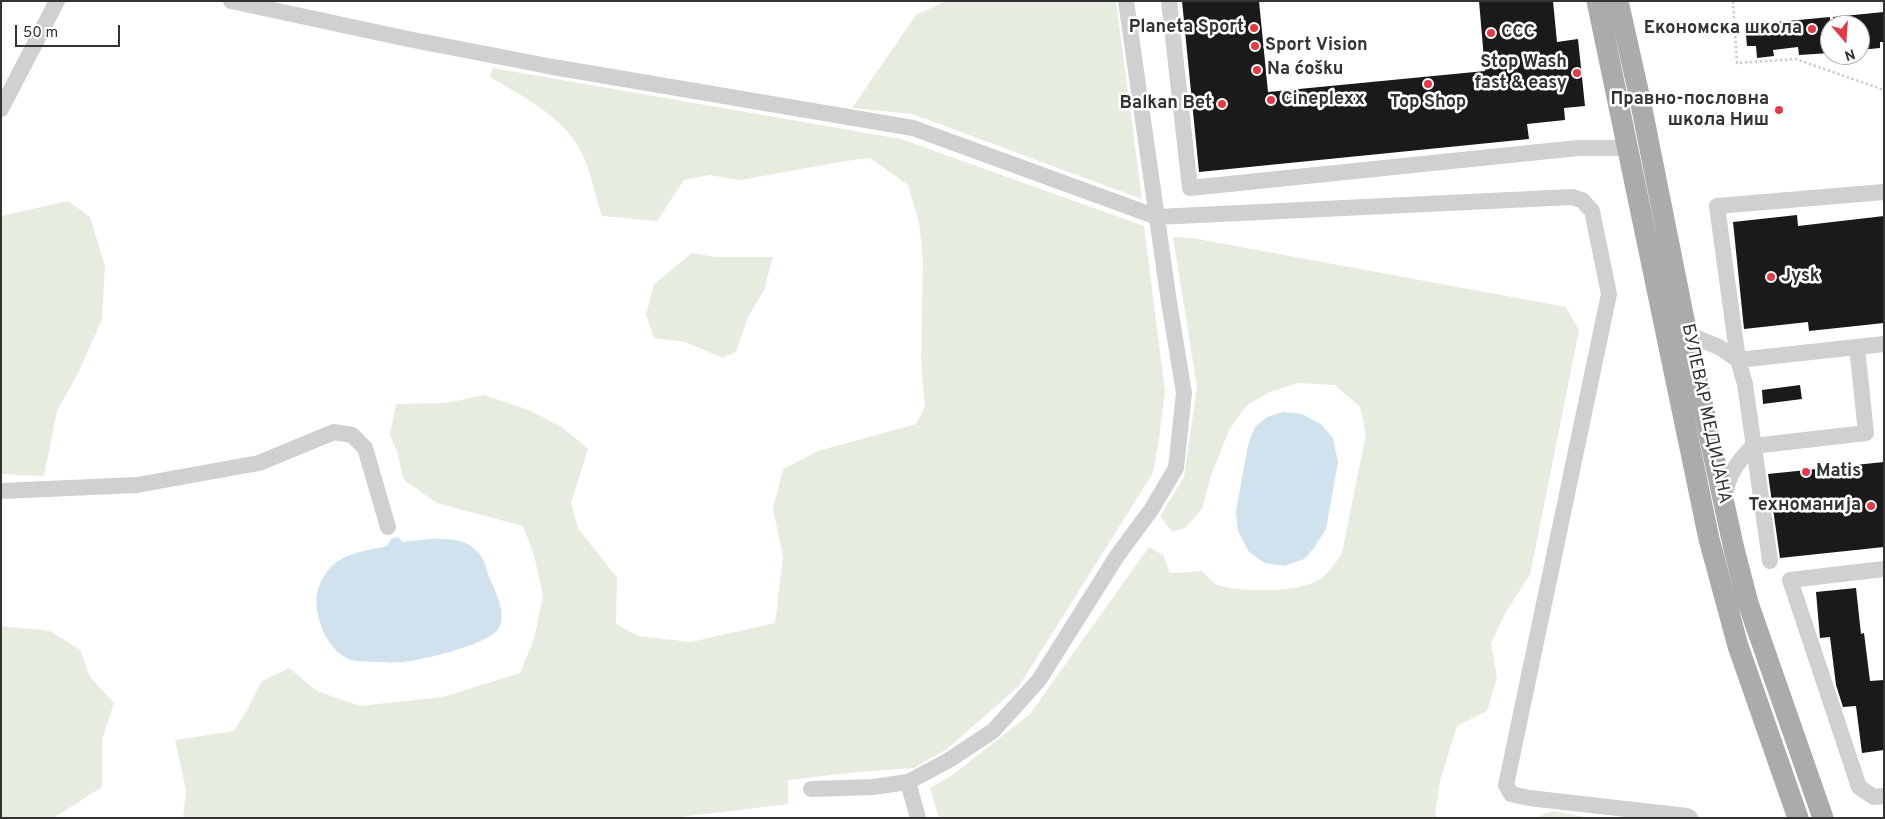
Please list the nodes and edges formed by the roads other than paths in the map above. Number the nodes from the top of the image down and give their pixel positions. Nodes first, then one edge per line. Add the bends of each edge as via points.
1 (57, 1) edge
2 (231, 1) edge
3 (1126, 1) edge
4 (1169, 1) edge
5 (1597, 1) edge
6 (1618, 1) edge
7 (1, 109) edge
8 (1627, 144) junction
9 (1884, 192) edge
10 (1157, 217) junction
11 (1687, 334) junction
12 (1884, 344) edge
13 (1857, 347) junction
14 (1738, 360) junction
15 (1753, 446) junction
16 (1, 491) edge
17 (1725, 506) junction
18 (388, 527) dead end
19 (1770, 561) dead end
20 (1884, 569) edge
21 (908, 782) junction
22 (811, 789) dead end
23 (1884, 796) edge
24 (918, 818) edge
25 (1690, 818) edge
26 (1798, 818) edge
27 (1823, 818) edge

1 - 7 lane
2 - 10 lane via 553,67 912,128
3 - 10 lane
4 - 8 lane via 1190,188 1578,148 1617,148
5 - 8 main road, БУЛЕВАР МЕДИЈАНА
6 - 11 main road, БУЛЕВАР МЕДИЈАНА
8 - 26 main road, БУЛЕВАР МЕДИЈАНА via 1709,539 1738,646
9 - 14 lane via 1717,206
10 - 21 lane via 1184,393 1176,468 1038,680 993,731
10 - 25 lane via 1572,197 1582,200 1592,210 1608,294 1506,785 1511,794 1529,798
11 - 14 lane via 1714,344
11 - 17 main road, БУЛЕВАР МЕДИЈАНА
12 - 13 lane
13 - 14 lane
13 - 15 lane via 1866,434
14 - 15 lane
15 - 17 lane via 1732,473
15 - 19 lane
16 - 18 lane via 156,482 259,463 334,432 352,435 365,448
17 - 27 main road, БУЛЕВАР МЕДИЈАНА via 1748,602
20 - 23 lane via 1790,580 1859,787 1874,797
21 - 22 lane
21 - 24 lane

